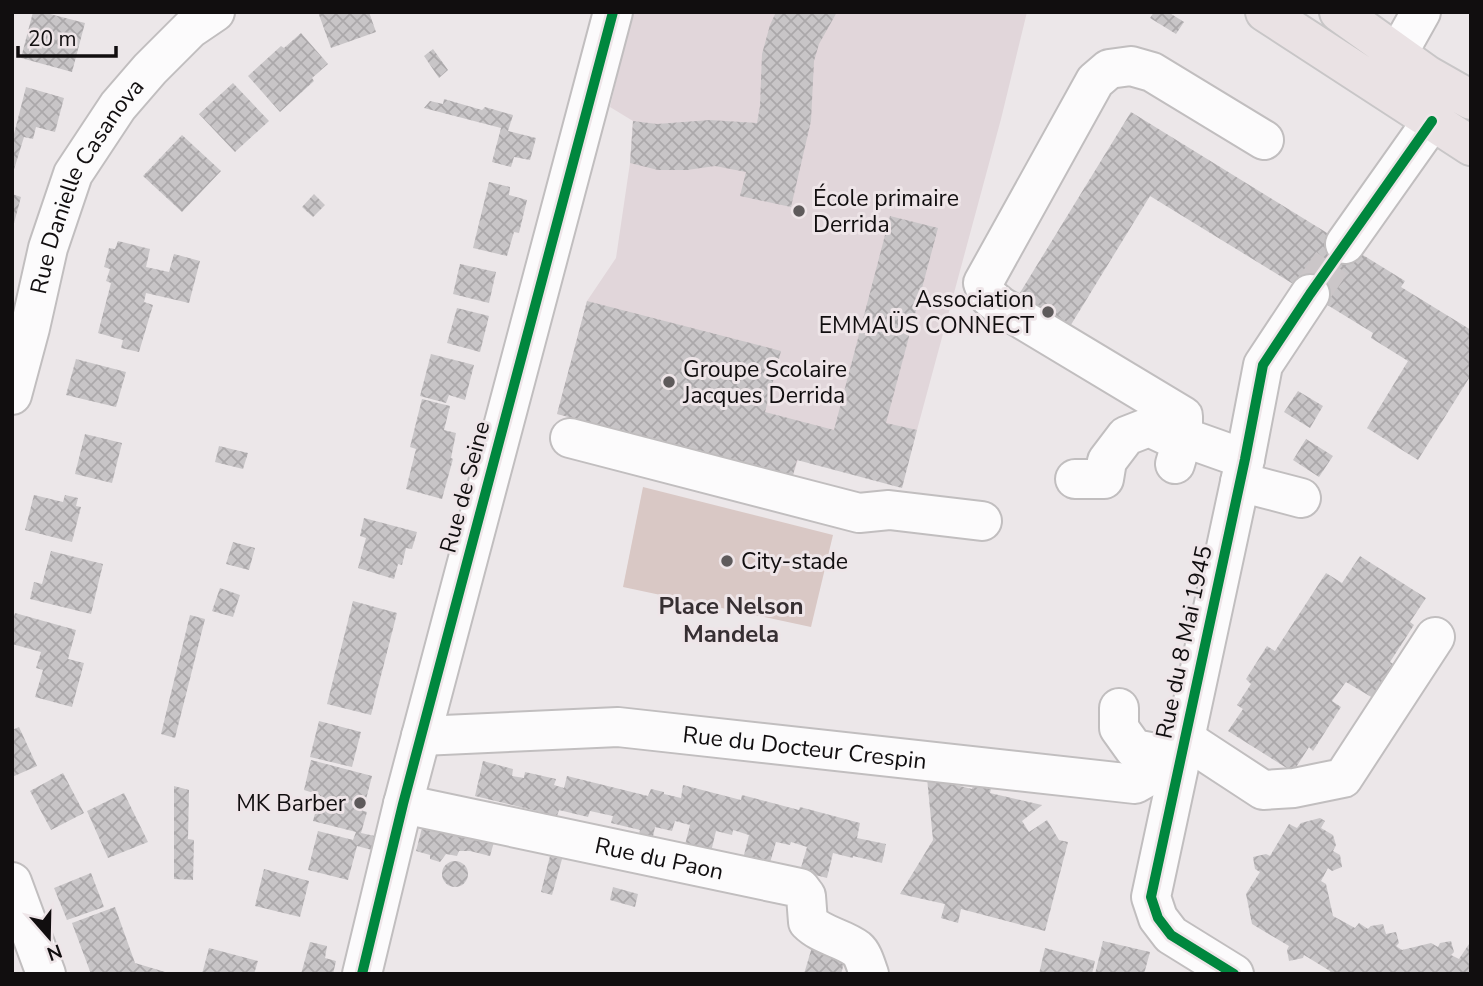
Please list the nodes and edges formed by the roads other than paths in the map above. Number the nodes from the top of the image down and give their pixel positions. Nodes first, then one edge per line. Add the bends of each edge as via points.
1 (215, 12) edge
2 (613, 12) edge
3 (1265, 12) edge
4 (1339, 12) edge
5 (1421, 12) edge
6 (1398, 53) junction
7 (1471, 100) edge
8 (1432, 121) junction
9 (1264, 140) dead end
10 (1471, 146) edge
11 (1345, 244) tunnel mouth
12 (1310, 294) tunnel mouth
13 (12, 395) edge
14 (570, 438) dead end
15 (1180, 448) junction
16 (1243, 471) junction
17 (1075, 479) dead end
18 (1301, 498) dead end
19 (982, 521) dead end
20 (1435, 637) dead end
21 (1119, 708) dead end
22 (421, 736) junction
23 (1183, 748) junction
24 (403, 804) junction
25 (12, 882) edge
26 (46, 974) edge
27 (362, 974) edge
28 (869, 974) edge
29 (1234, 974) edge

1 - 13 street, Rue Danielle Casanova via 190,29 150,69 118,106 73,174 48,248
2 - 22 street, Rue de Seine
3 - 8 main road
4 - 6 main road
5 - 6 street
6 - 7 main road
8 - 10 main road
8 - 11 street
9 - 15 street via 1152,72 1131,66 1109,69 1095,81 984,283 988,296 1000,306 1182,416
12 - 16 street, Rue du 8 Mai 1945 via 1253,359
14 - 19 street via 859,513 889,510
15 - 16 street
15 - 17 street via 1149,428 1126,436 1107,461 1104,479
16 - 18 street
16 - 23 street, Rue du 8 Mai 1945
20 - 23 street via 1343,778 1263,790
21 - 23 street via 1119,728 1134,749
22 - 23 street, Rue du Docteur Crespin via 618,727 1135,784
22 - 24 street, Rue de Seine
23 - 29 street, Rue du 8 Mai 1945 via 1151,897 1158,918 1171,935
24 - 27 street, Rue de Seine
24 - 28 street, Rue du Paon via 800,888 806,896 808,922 859,950
25 - 26 street

